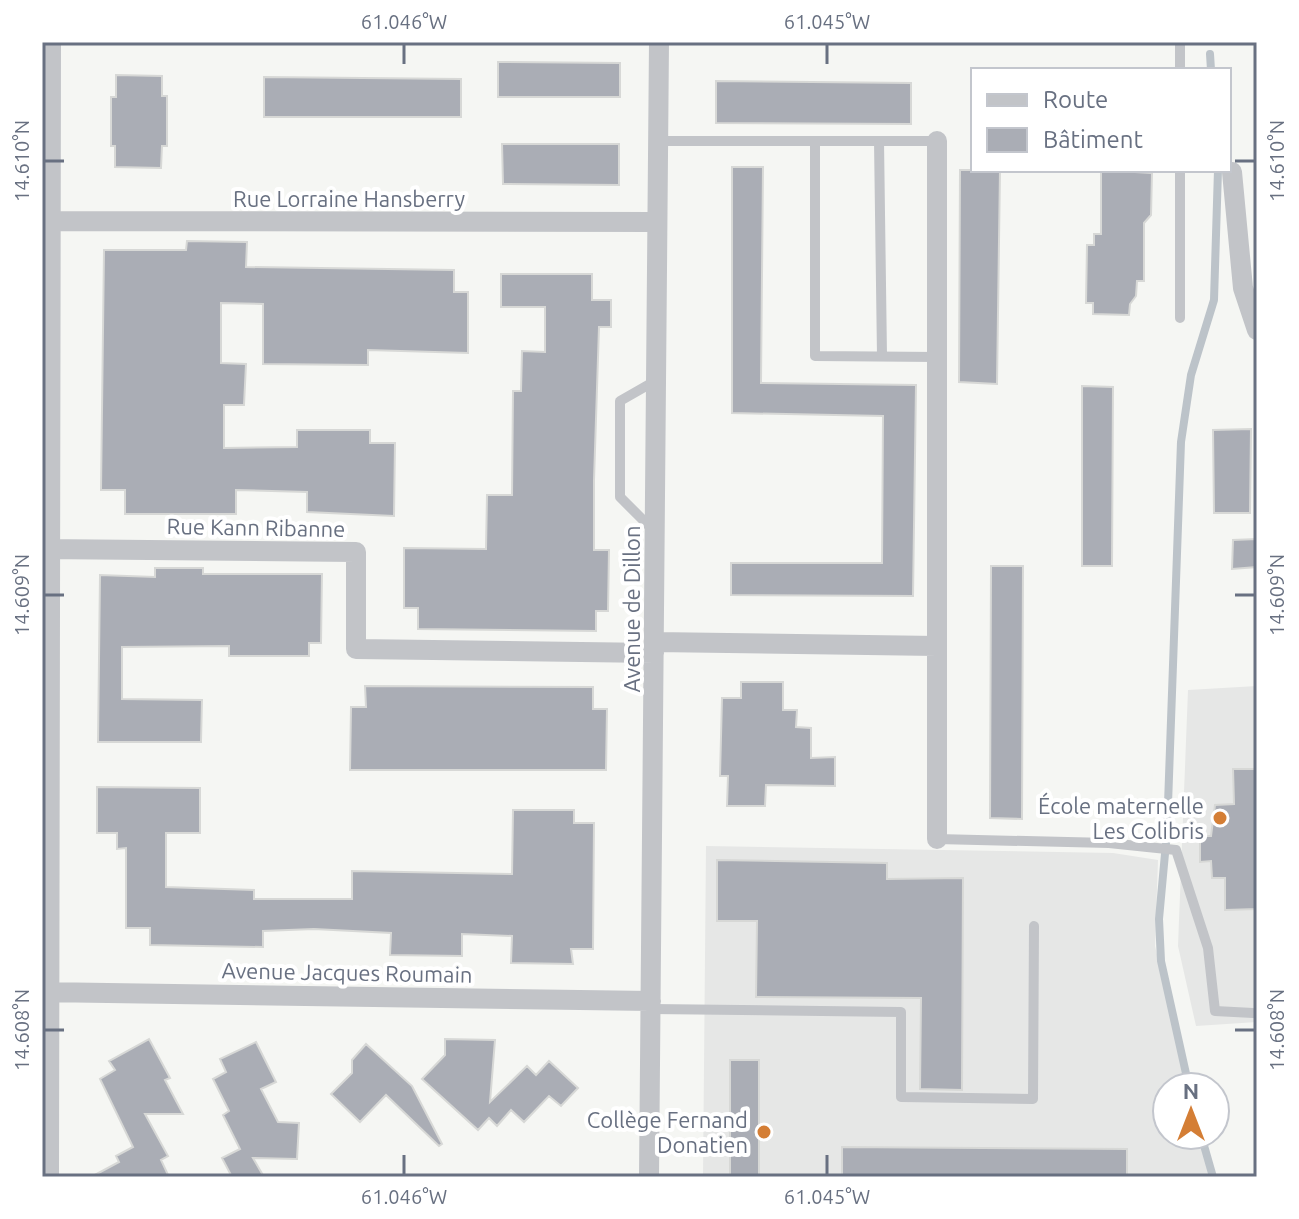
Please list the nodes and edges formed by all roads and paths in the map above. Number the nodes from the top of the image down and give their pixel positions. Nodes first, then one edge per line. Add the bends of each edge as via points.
1 (51, 42) edge
2 (659, 42) edge
3 (1180, 42) edge
4 (1180, 68) edge
5 (657, 141) junction
6 (815, 141) junction
7 (879, 141) junction
8 (937, 141) joint
9 (1180, 172) edge
10 (1232, 172) dead end
11 (46, 221) edge
12 (656, 222) junction
13 (1180, 318) dead end
14 (1257, 330) edge
15 (882, 356) junction
16 (937, 357) junction
17 (655, 381) junction
18 (655, 532) junction
19 (46, 549) edge
20 (937, 646) junction
21 (654, 647) junction
22 (937, 839) joint
23 (1034, 926) dead end
24 (46, 992) edge
25 (651, 1005) junction
26 (1253, 1013) dead end
27 (49, 1177) edge
28 (649, 1177) edge

1 - 11 street
2 - 5 street, Avenue de Dillon
3 - 4 lane
5 - 6 lane
5 - 12 street, Avenue de Dillon
6 - 7 lane
6 - 15 lane via 815,356
7 - 8 lane
7 - 15 lane
8 - 16 street
9 - 13 lane
10 - 14 street via 1243,288
11 - 12 street, Rue Lorraine Hansberry
11 - 19 street
12 - 17 street, Avenue de Dillon
15 - 16 lane
16 - 20 street
17 - 18 street, Avenue de Dillon
17 - 18 lane via 620,401 620,497
18 - 21 street, Avenue de Dillon
19 - 21 street, Rue Kann Ribanne via 356,552 356,649
19 - 24 street
20 - 21 street
20 - 22 street
21 - 25 street, Avenue de Dillon
22 - 26 lane via 1176,850 1208,948 1215,1011
23 - 25 lane via 1033,1099 901,1097 901,1012
24 - 25 street, Avenue Jacques Roumain
24 - 27 street
25 - 28 street, Avenue de Dillon

